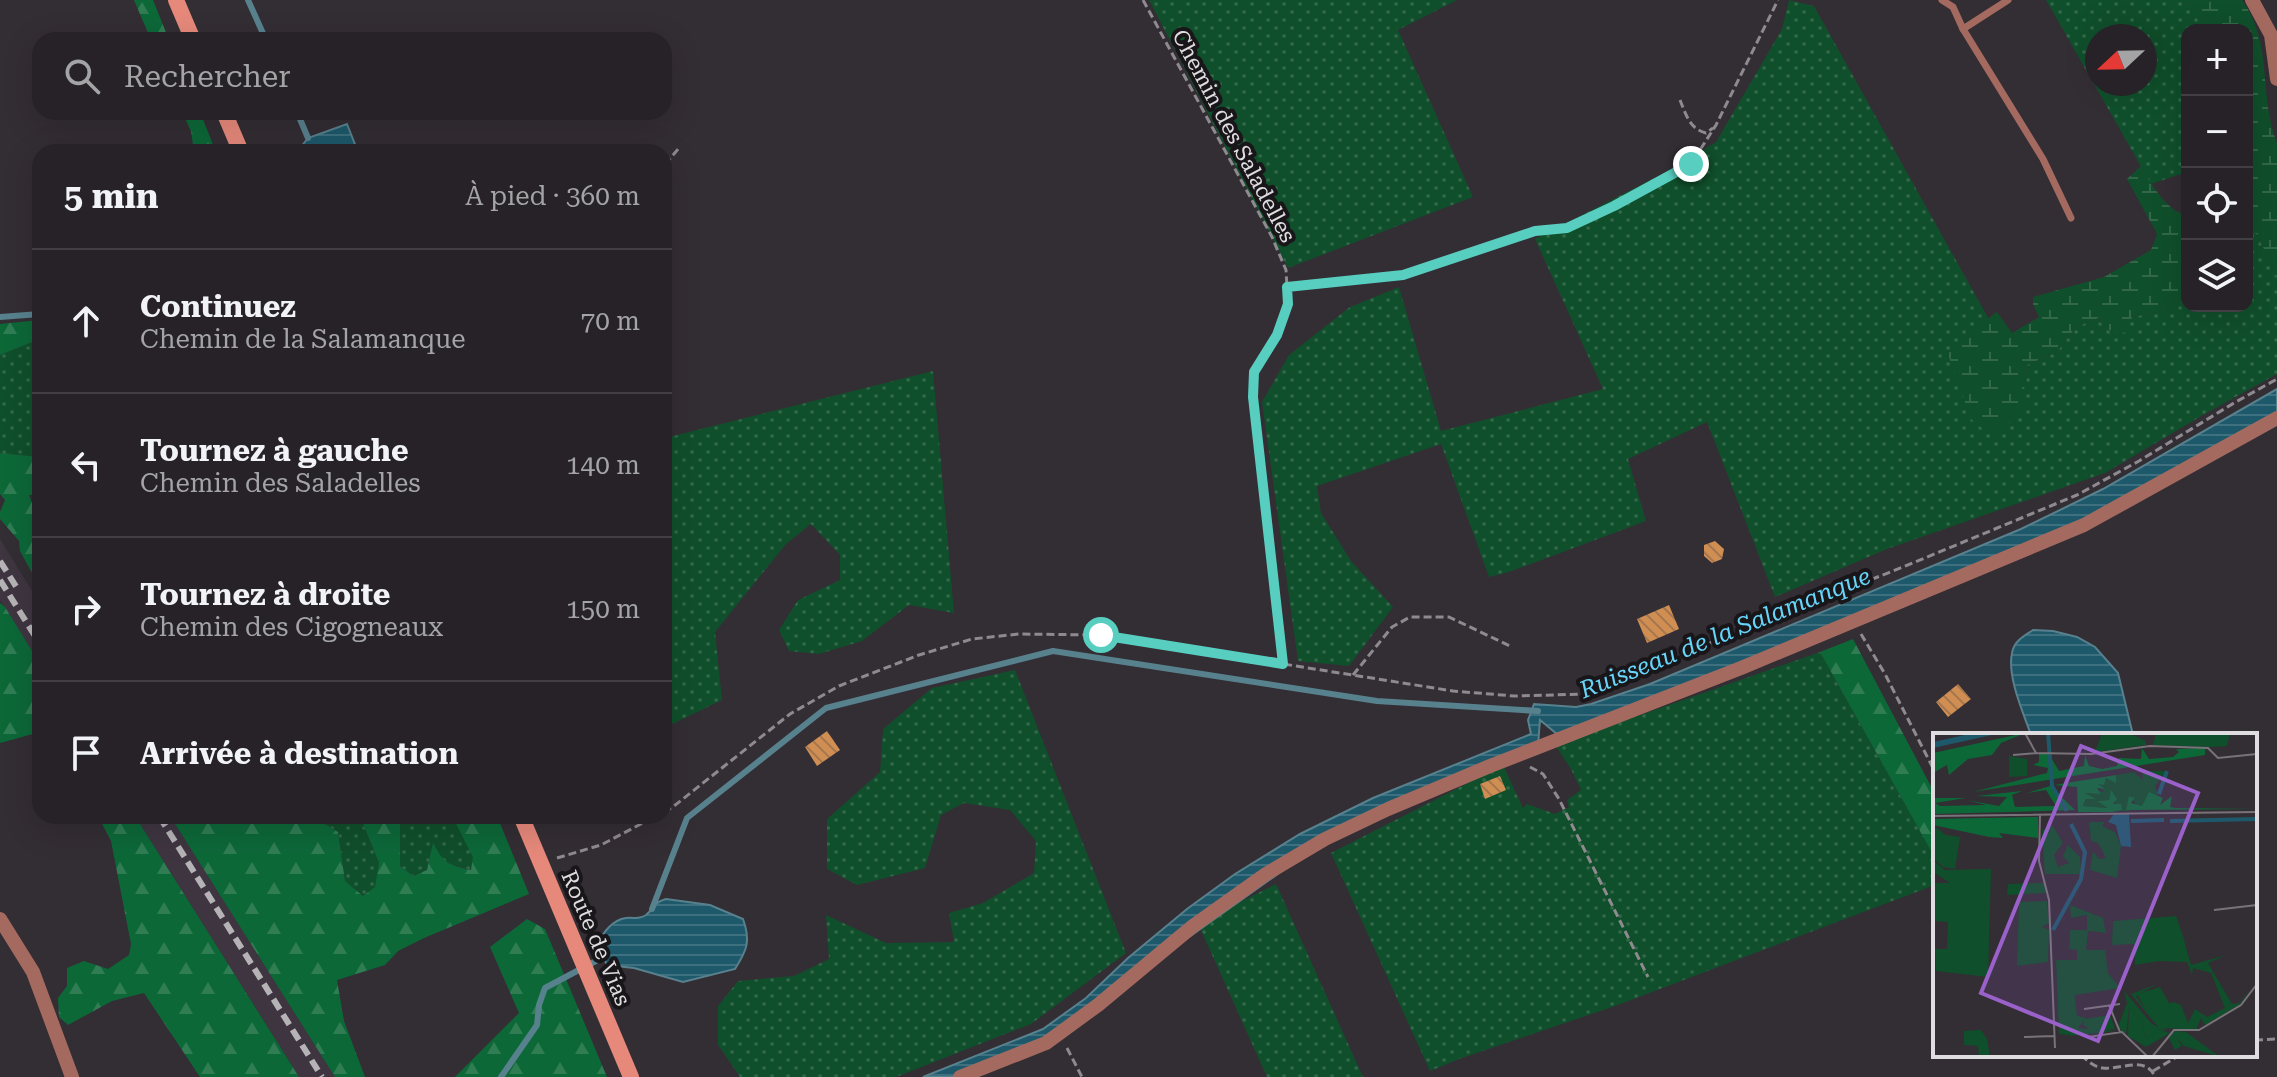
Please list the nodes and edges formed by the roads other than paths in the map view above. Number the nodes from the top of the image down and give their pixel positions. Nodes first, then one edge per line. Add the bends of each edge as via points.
1 (176, 0) edge
2 (1942, 0) edge
3 (2008, 0) edge
4 (2252, 0) edge
5 (1963, 29) junction
6 (190, 32) edge
7 (2277, 79) edge
8 (227, 120) edge
9 (238, 144) edge
10 (2071, 218) dead end
11 (2277, 418) edge
12 (524, 824) edge
13 (0, 919) edge
14 (72, 1077) edge
15 (631, 1077) edge
16 (960, 1077) edge

1 - 6 main road
2 - 5 lane via 1953,7
3 - 5 lane
4 - 7 street via 2271,35
5 - 10 lane via 2043,159
8 - 9 main road
11 - 16 street via 2084,525 1325,839 1193,926 1046,1043
12 - 15 main road, Route de Vias
13 - 14 street via 33,972

